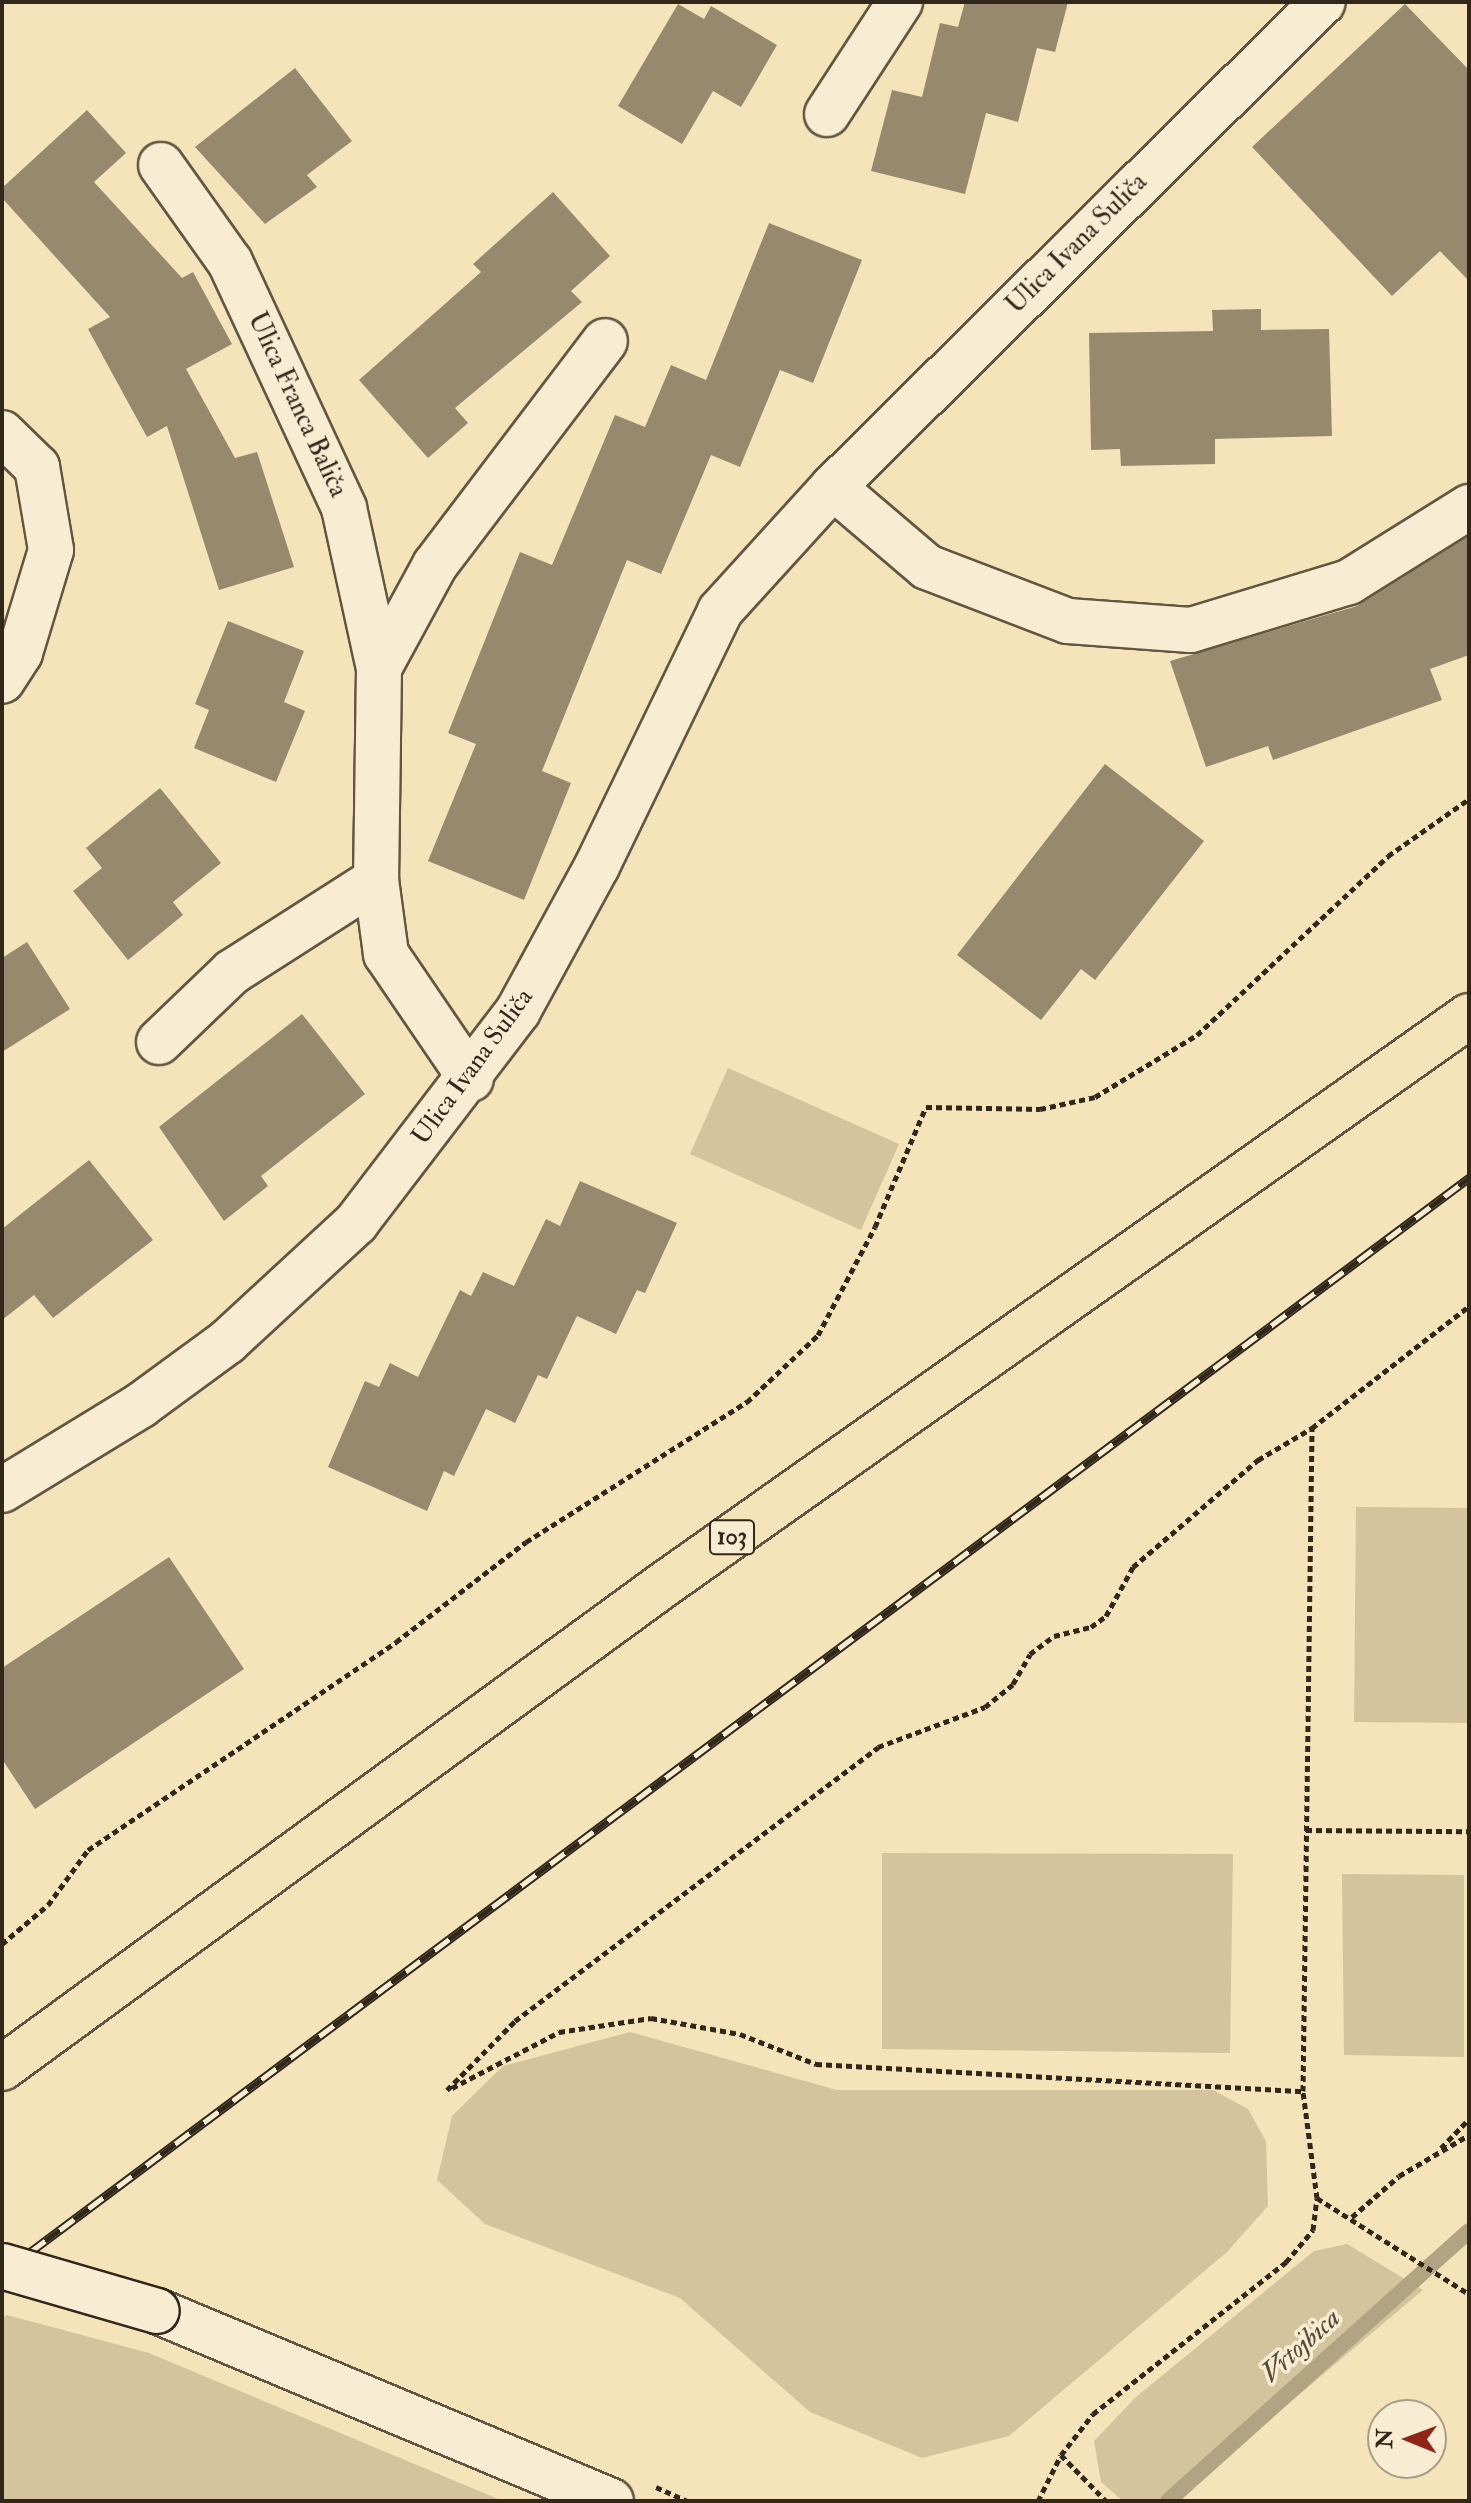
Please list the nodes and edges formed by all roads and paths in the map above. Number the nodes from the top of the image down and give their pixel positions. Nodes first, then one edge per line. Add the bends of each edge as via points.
1 (900, 2) edge
2 (1323, 2) edge
3 (827, 114) dead end
4 (161, 165) dead end
5 (605, 341) dead end
6 (2, 433) edge
7 (833, 487) junction
8 (1469, 507) edge
9 (379, 668) junction
10 (2, 681) edge
11 (1469, 799) edge
12 (376, 880) junction
13 (1469, 1016) edge
14 (159, 1042) dead end
15 (471, 1079) junction
16 (1469, 1306) edge
17 (1312, 1428) junction
18 (2, 1490) edge
19 (1306, 1830) junction
20 (1469, 1831) edge
21 (2, 1944) edge
22 (2, 2068) edge
23 (1303, 2091) junction
24 (1469, 2119) edge
25 (1469, 2135) edge
26 (1435, 2155) junction
27 (1317, 2198) junction
28 (1352, 2217) junction
29 (2, 2266) edge
30 (1469, 2294) edge
31 (1061, 2455) junction
32 (611, 2501) edge
33 (1038, 2501) edge
34 (1106, 2501) edge

1 - 3 street
2 - 7 street, Ulica Ivana Suliča
4 - 9 street, Ulica Franca Baliča via 230,262 344,508
5 - 9 street, Ulica Franca Baliča via 435,565
6 - 10 street via 37,467 51,550 20,653
7 - 8 street via 927,567 1068,621 1191,630 1349,582
7 - 15 street, Ulica Ivana Suliča via 720,611 590,879 518,1011
9 - 12 street, Ulica Franca Baliča
11 - 21 path via 1388,856 1197,1035 1095,1097 1040,1109 926,1107 875,1227 818,1335 747,1402 526,1542 396,1642 88,1850 48,1905
12 - 14 street via 232,972
12 - 15 street, Ulica Franca Baliča via 386,954
13 - 22 main road, 103 via 666,1583
15 - 18 street, Ulica Ivana Suliča via 356,1223 227,1342 141,1405
16 - 17 path
17 - 19 path
17 - 23 path via 1258,1460 1133,1567 1106,1616 1091,1627 1054,1636 1030,1654 1013,1684 985,1707 930,1724 866,1756 515,2021 447,2090 559,2032 651,2018 740,2034 816,2064
19 - 20 path
19 - 23 path
23 - 27 path
24 - 26 path
25 - 26 path
26 - 28 path via 1399,2176
27 - 28 path
27 - 31 path via 1313,2230 1286,2262 1093,2414
28 - 30 path
29 - 32 street, bridge via 157,2311
31 - 33 path
31 - 34 path

